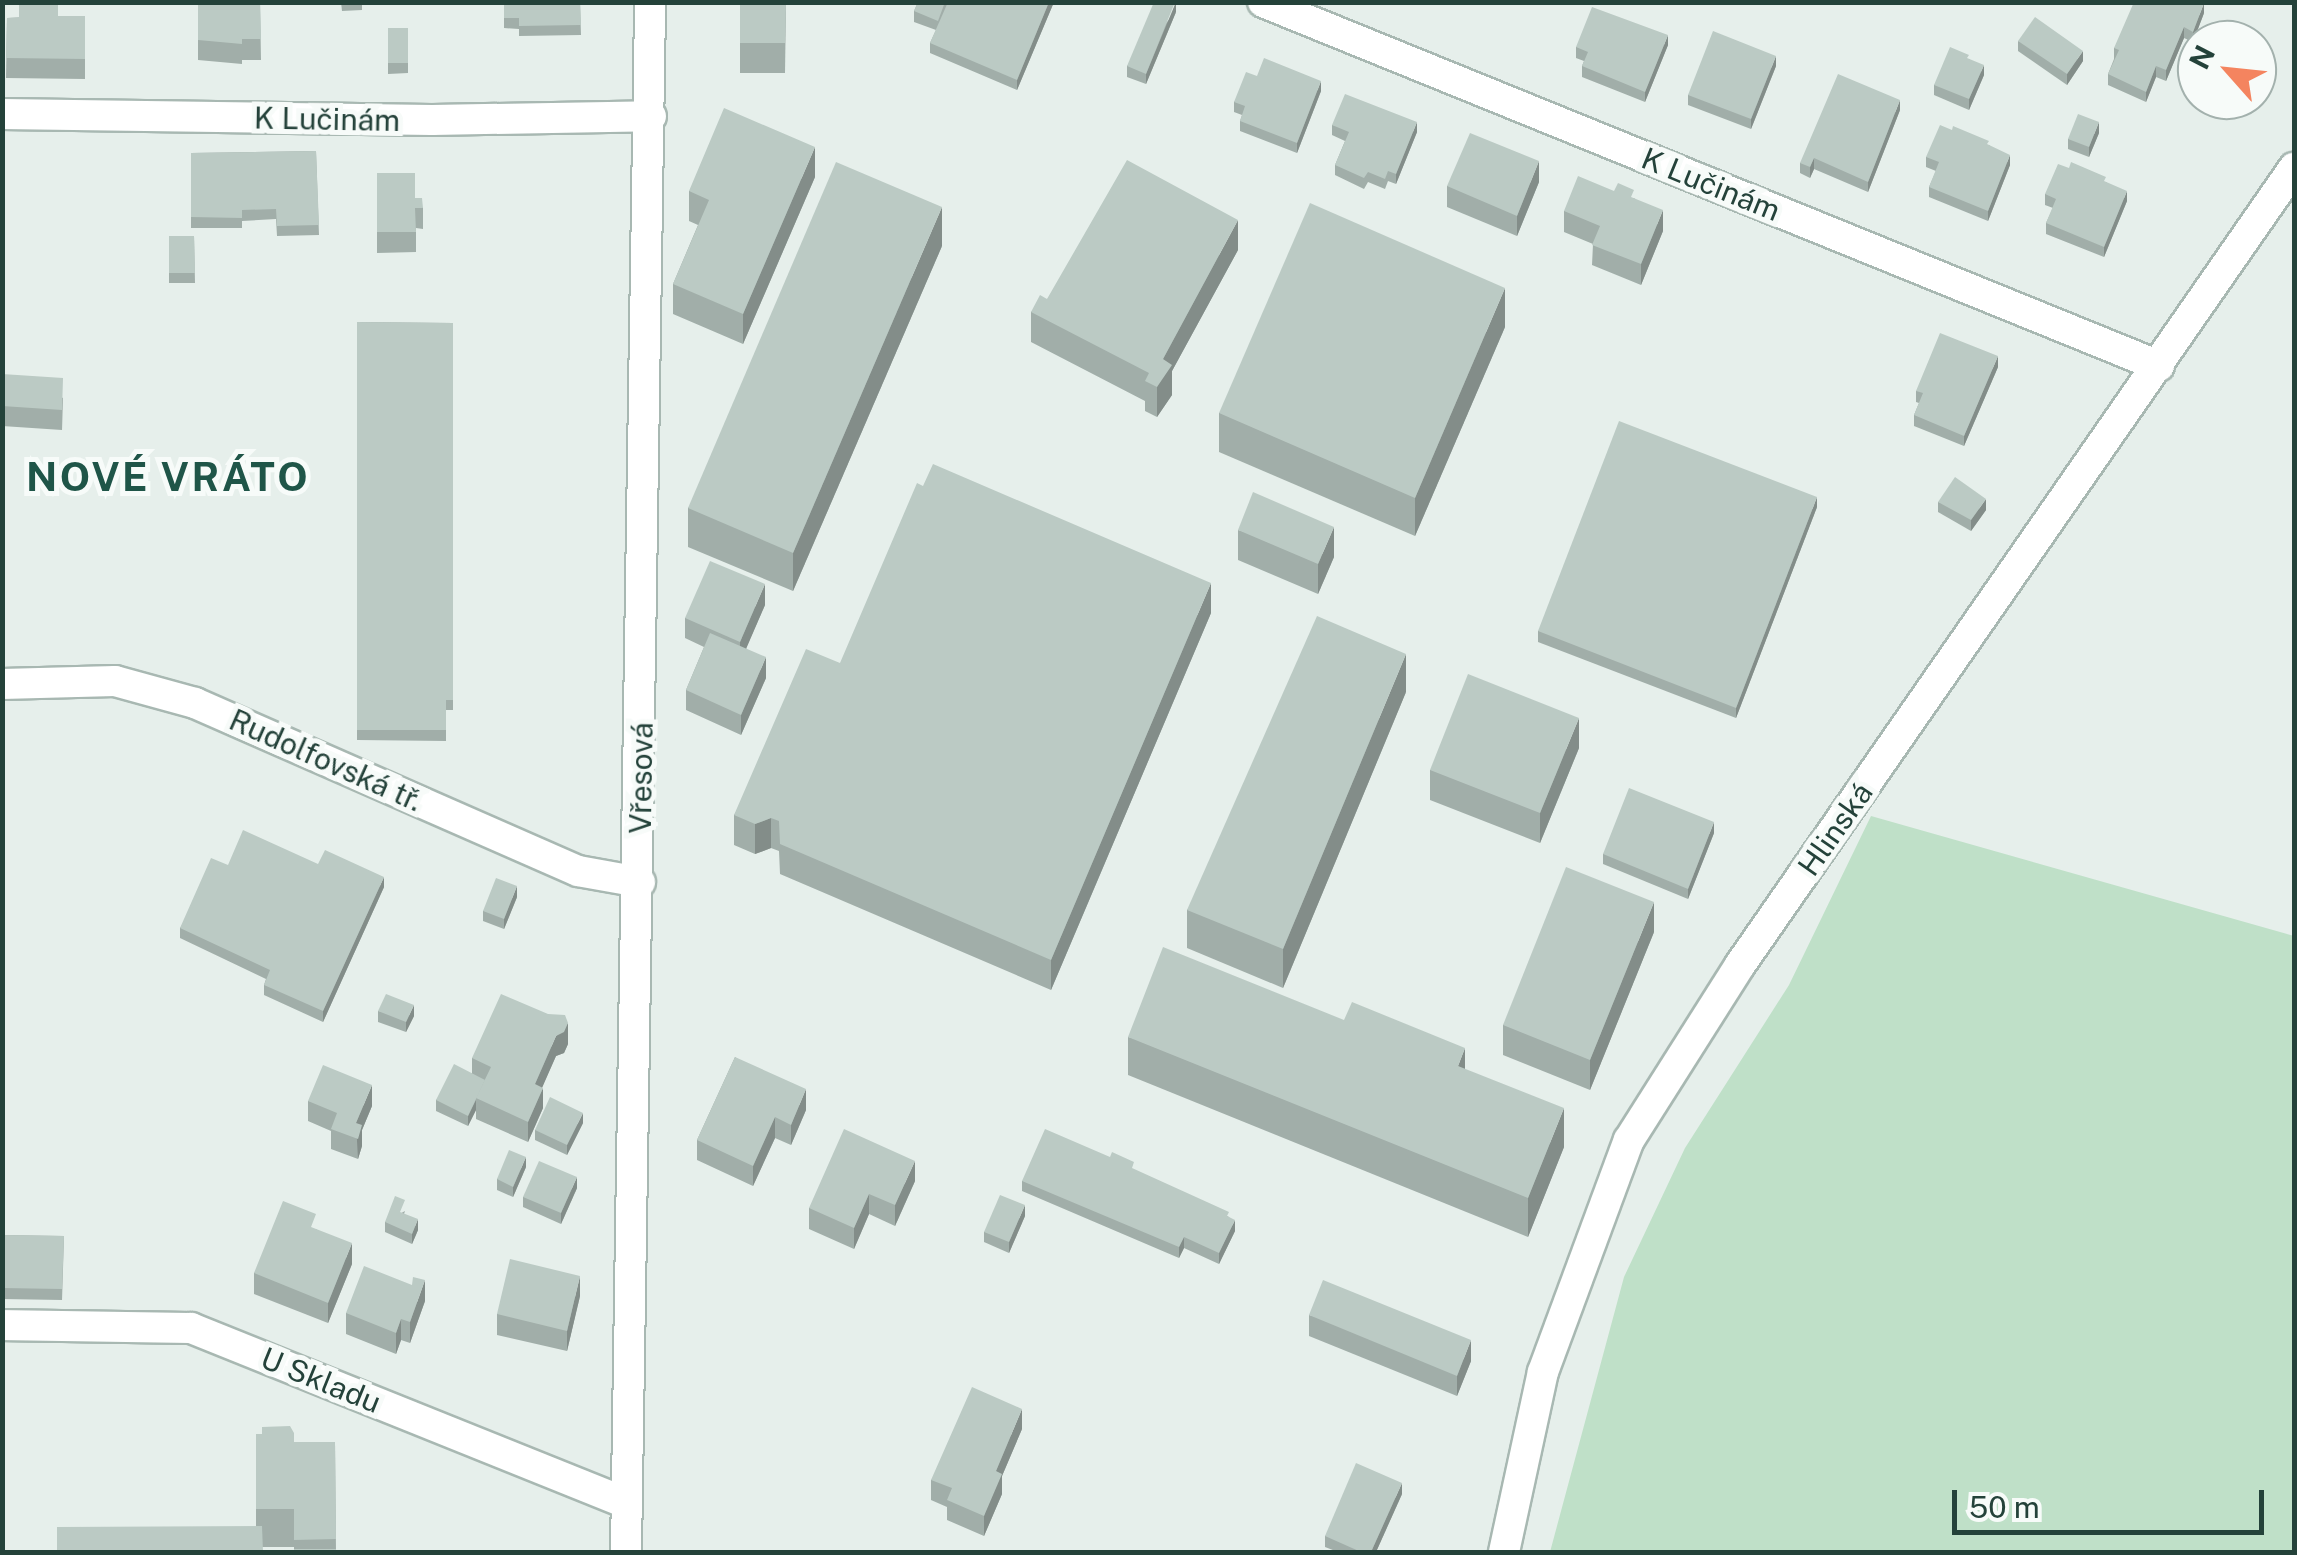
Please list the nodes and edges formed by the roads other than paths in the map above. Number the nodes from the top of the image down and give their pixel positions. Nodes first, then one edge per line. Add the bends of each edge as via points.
1 (650, 2) edge
2 (1263, 2) edge
3 (2, 114) edge
4 (651, 116) junction
5 (2294, 168) edge
6 (2159, 366) junction
7 (2, 684) edge
8 (640, 882) junction
9 (2, 1324) edge
10 (626, 1502) junction
11 (626, 1552) edge
12 (1504, 1552) edge

1 - 4 street, Vřesová
2 - 6 street, K Lučinám
3 - 4 street, K Lučinám
4 - 8 street, Vřesová
5 - 6 street, Hlinská
6 - 12 street, Hlinská via 1740,965 1629,1140 1543,1372
7 - 8 street, Rudolfovská tř. via 115,681 195,702 578,871
8 - 10 street, Vřesová
9 - 10 street, U Skladu via 190,1328
10 - 11 street, Vřesová

